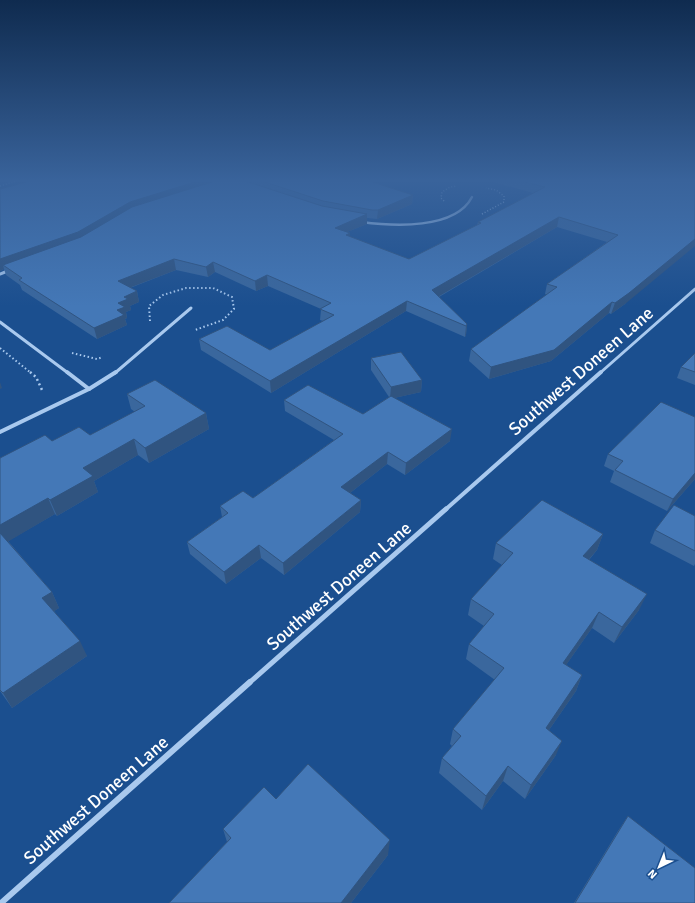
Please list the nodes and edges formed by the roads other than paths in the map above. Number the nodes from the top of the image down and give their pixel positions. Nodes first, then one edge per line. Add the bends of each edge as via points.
1 (360, 222) edge
2 (413, 222) edge
3 (14, 269) edge
4 (0, 274) edge
5 (695, 289) edge
6 (191, 308) dead end
7 (0, 322) edge
8 (89, 389) junction
9 (0, 432) edge
10 (1, 903) edge

1 - 2 street
3 - 4 street
5 - 10 street, Southwest Doneen Lane
6 - 8 street via 114,374
7 - 8 street
8 - 9 street

